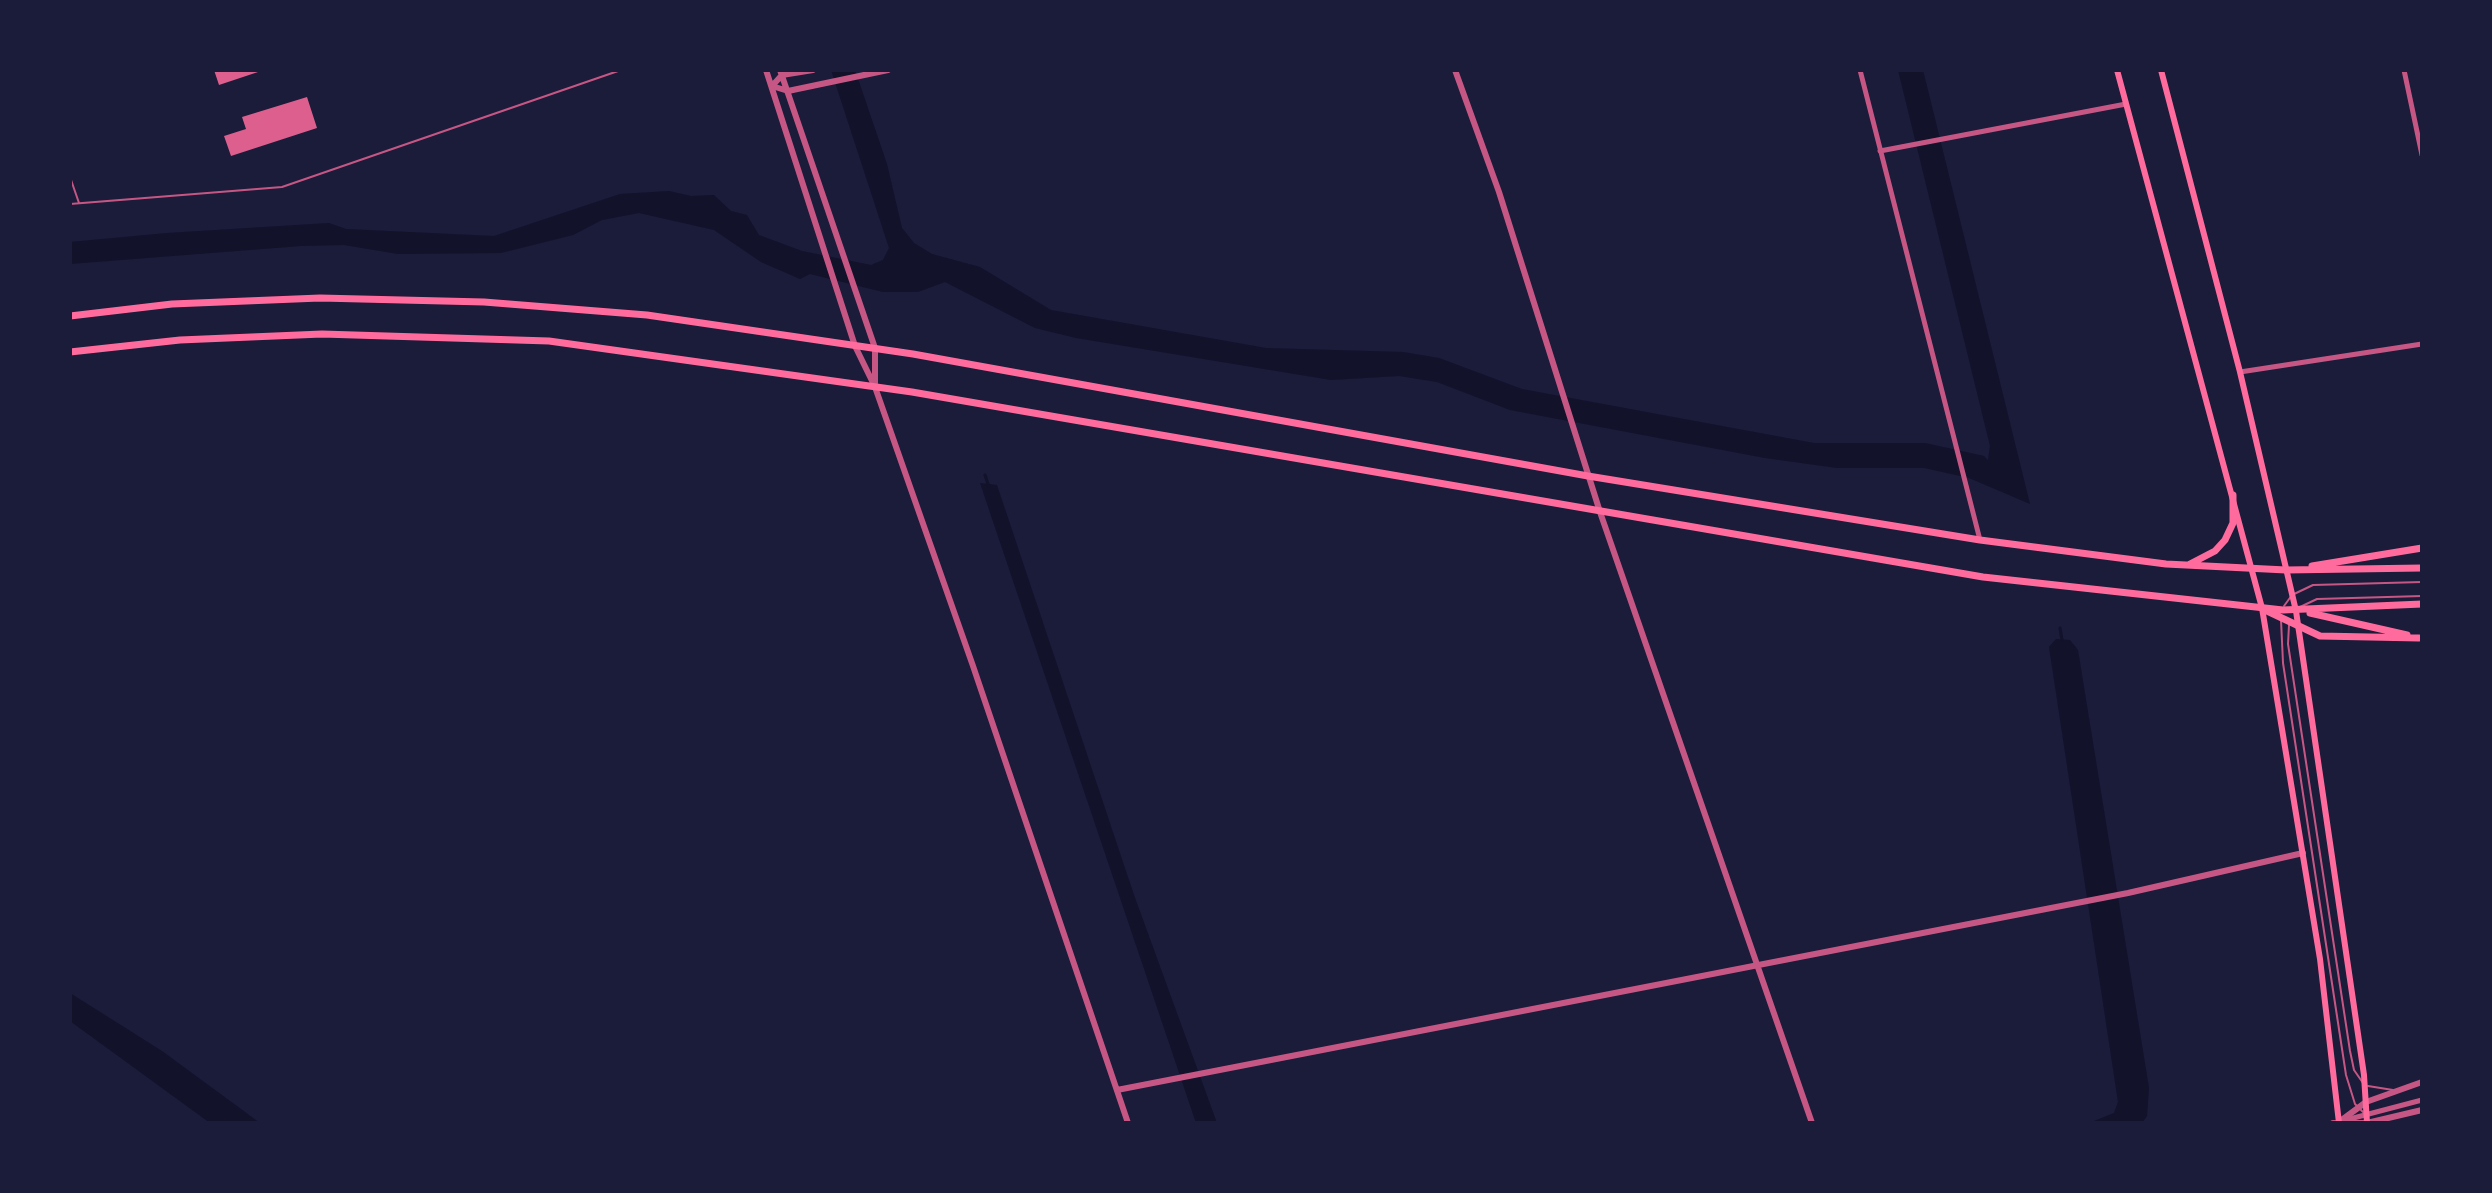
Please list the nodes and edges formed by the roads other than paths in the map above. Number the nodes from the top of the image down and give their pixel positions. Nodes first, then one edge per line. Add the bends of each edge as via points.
1 (621, 70) edge
2 (766, 70) edge
3 (813, 70) edge
4 (888, 70) edge
5 (1455, 70) edge
6 (1860, 70) edge
7 (2117, 70) edge
8 (2161, 70) edge
9 (2404, 70) edge
10 (781, 72) edge
11 (772, 86) junction
12 (788, 91) junction
13 (2126, 104) junction
14 (1880, 151) junction
15 (2422, 155) edge
16 (70, 177) edge
17 (70, 204) edge
18 (79, 204) junction
19 (70, 316) edge
20 (2422, 344) edge
21 (855, 346) junction
22 (875, 348) junction
23 (70, 352) edge
24 (2240, 372) junction
25 (875, 387) junction
26 (1588, 476) junction
27 (2233, 495) junction
28 (1600, 512) junction
29 (1980, 540) junction
30 (2422, 548) edge
31 (2188, 565) junction
32 (2252, 568) junction
33 (2422, 568) edge
34 (2286, 570) junction
35 (2422, 582) edge
36 (2292, 595) junction
37 (2422, 596) edge
38 (2422, 604) edge
39 (2262, 608) junction
40 (2296, 611) junction
41 (2282, 614) junction
42 (2292, 625) junction
43 (2420, 638) edge
44 (2303, 853) junction
45 (1757, 964) junction
46 (2422, 1082) edge
47 (2365, 1085) junction
48 (1117, 1090) junction
49 (2398, 1090) junction
50 (2422, 1100) edge
51 (2366, 1102) junction
52 (2359, 1107) junction
53 (2422, 1110) edge
54 (2367, 1120) edge
55 (1128, 1123) edge
56 (1812, 1123) edge
57 (2337, 1123) edge

1 - 18 lane via 282,187
2 - 11 street
3 - 10 street
4 - 12 street
5 - 26 street
6 - 14 street
7 - 13 main road
8 - 24 main road
9 - 15 street
10 - 11 street
10 - 12 street
11 - 12 street
11 - 21 street
12 - 22 street
13 - 14 street
13 - 27 main road
14 - 29 street
16 - 18 lane
17 - 18 lane
19 - 21 main road via 172,304 436,299 647,315
20 - 24 street
21 - 22 main road
21 - 25 street
22 - 25 street
22 - 26 main road
23 - 25 main road via 211,338 440,335 563,342
24 - 34 main road
25 - 28 main road
25 - 48 street
26 - 28 street
26 - 29 main road
27 - 31 main road via 2233,523 2225,540
27 - 32 main road
28 - 39 main road via 1983,577
28 - 45 street
29 - 31 main road
30 - 34 main road
31 - 32 main road
32 - 34 main road
32 - 39 main road
33 - 34 main road
34 - 36 main road
35 - 36 lane via 2313,585
36 - 40 main road
36 - 41 lane
37 - 40 lane via 2317,599
38 - 40 main road
39 - 41 main road
39 - 44 main road
40 - 41 main road
40 - 42 main road
40 - 43 main road
41 - 42 main road
41 - 52 lane via 2280,629 2346,1075
42 - 43 main road via 2320,636
42 - 47 main road
42 - 47 lane via 2350,1051 2354,1070
44 - 45 street via 2128,893
44 - 57 main road
45 - 48 street
45 - 56 street
46 - 49 street
47 - 49 lane
47 - 51 main road
48 - 55 street
49 - 51 street
50 - 54 street
51 - 52 street
51 - 54 main road
52 - 54 lane
52 - 57 street
53 - 54 street
54 - 57 street

